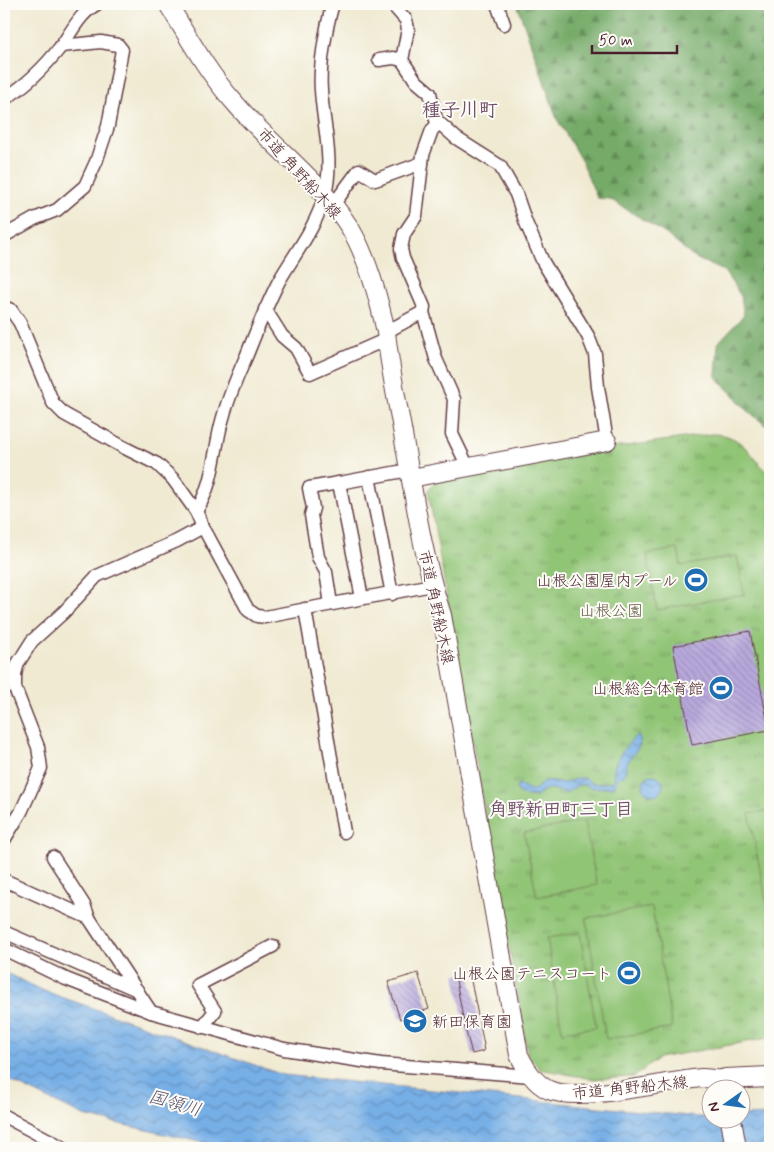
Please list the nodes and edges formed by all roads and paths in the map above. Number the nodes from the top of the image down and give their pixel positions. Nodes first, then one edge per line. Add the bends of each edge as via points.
1 (97, 4) edge
2 (168, 4) edge
3 (333, 4) edge
4 (392, 4) edge
5 (497, 4) edge
6 (504, 24) dead end
7 (61, 46) junction
8 (379, 60) dead end
9 (402, 60) junction
10 (4, 98) edge
11 (439, 123) junction
12 (422, 163) junction
13 (328, 199) junction
14 (4, 236) edge
15 (4, 307) edge
16 (266, 309) junction
17 (423, 312) junction
18 (387, 336) junction
19 (607, 441) joint
20 (468, 467) junction
21 (410, 474) junction
22 (370, 477) junction
23 (339, 483) junction
24 (196, 511) junction
25 (203, 528) junction
26 (432, 585) junction
27 (392, 594) junction
28 (362, 598) junction
29 (331, 604) junction
30 (305, 610) junction
31 (4, 666) edge
32 (15, 674) junction
33 (344, 832) dead end
34 (4, 840) edge
35 (53, 858) dead end
36 (4, 880) edge
37 (89, 918) junction
38 (4, 932) edge
39 (273, 946) dead end
40 (4, 950) edge
41 (137, 990) junction
42 (151, 1012) junction
43 (202, 1027) junction
44 (531, 1076) junction
45 (770, 1077) edge
46 (711, 1080) edge
47 (751, 1080) edge
48 (4, 1116) edge
49 (733, 1130) edge
50 (64, 1148) edge
51 (736, 1148) edge

1 - 7 street via 83,15
2 - 13 street, 市道 角野船木線 via 233,102
3 - 13 street via 320,89 329,163
4 - 9 street via 406,20 408,29
5 - 6 street
7 - 10 street via 38,73
7 - 14 street via 101,42 118,45 122,50 108,126 85,186 57,210
8 - 9 street
9 - 11 street via 416,81 430,93
11 - 12 street via 432,130
11 - 19 street via 500,166 516,194 543,262 596,354
12 - 13 street via 375,180 359,170 339,197
12 - 17 street via 416,216 404,234 401,249 424,307
13 - 16 street
13 - 18 street, 市道 角野船木線 via 350,229 369,270
15 - 24 street via 11,310 20,324 50,397 59,409 157,464 173,478
16 - 18 street via 282,336 296,348 310,373
16 - 24 street via 231,391 215,457
17 - 18 street
17 - 20 street via 436,359 454,399 452,434
18 - 21 street, 市道 角野船木線
19 - 20 street
20 - 21 street
21 - 22 street
21 - 26 street, 市道 角野船木線
22 - 23 street
22 - 27 street
23 - 28 street
23 - 29 street via 309,488 318,557 326,572
24 - 25 street
25 - 30 street via 248,610 256,616 265,617
25 - 32 street via 97,576 32,641
26 - 27 street
26 - 44 street, 市道 角野船木線 via 442,615 519,1055
27 - 28 street
28 - 29 street
29 - 30 street
30 - 33 street
31 - 32 street
32 - 34 street via 15,688 38,746 41,768
35 - 37 street
36 - 37 street
37 - 41 street
38 - 41 street
39 - 43 street via 198,985 215,1011
40 - 42 street via 66,979
41 - 42 street
42 - 43 street
43 - 44 street via 284,1049 380,1064
44 - 46 street, 市道 角野船木線 via 548,1090 564,1094 704,1078
45 - 47 main road
48 - 50 street
49 - 51 main road

